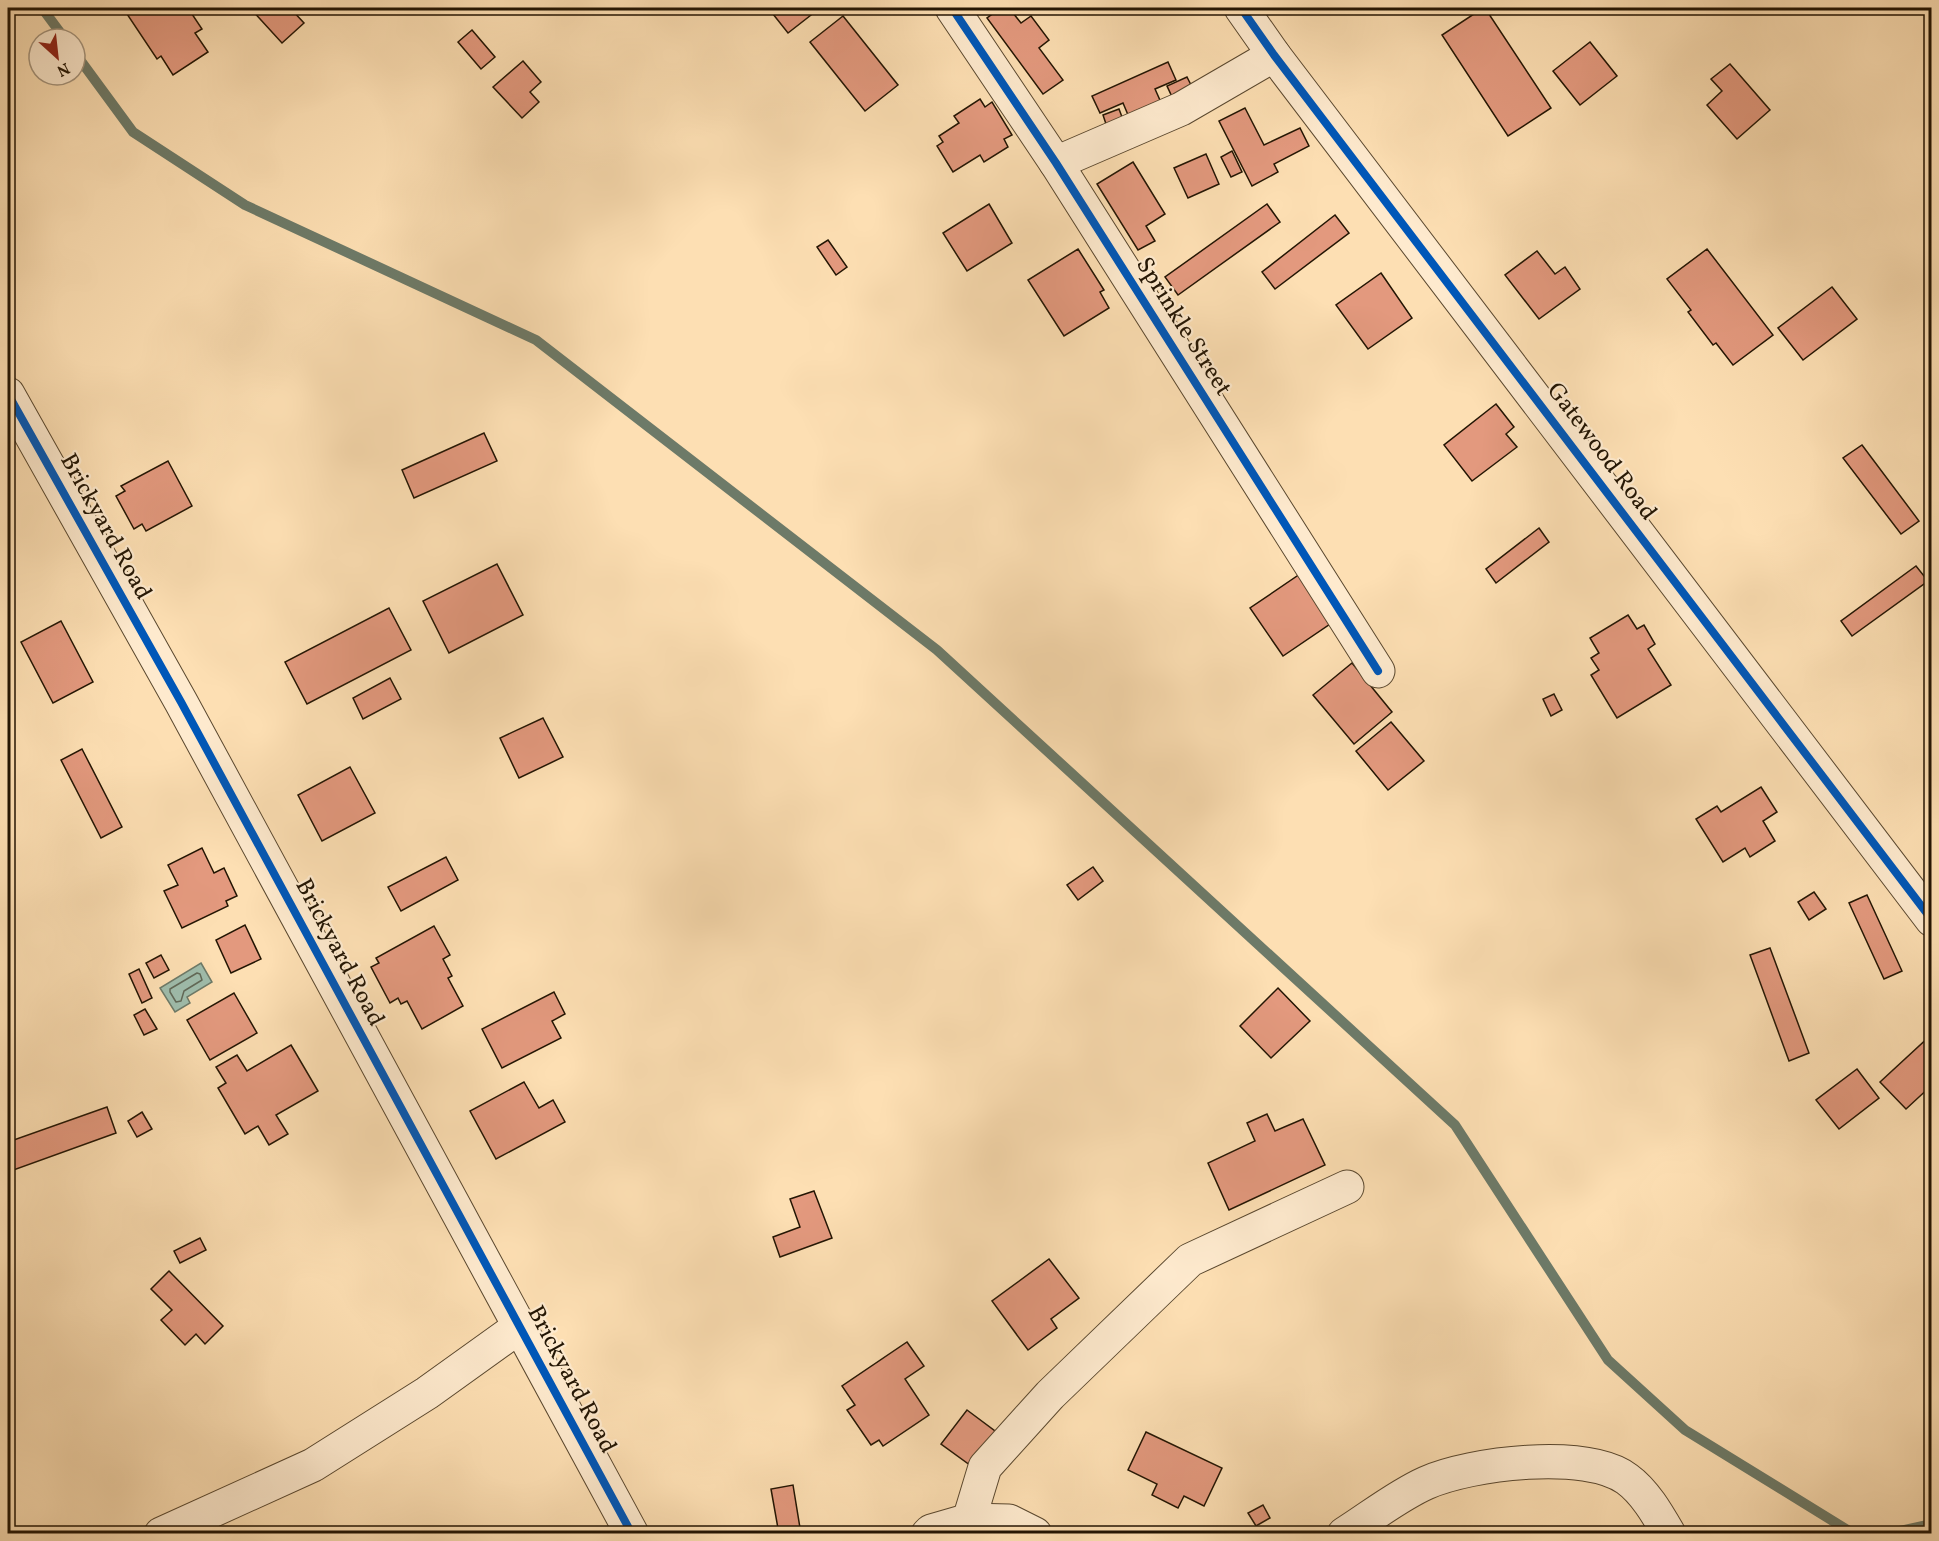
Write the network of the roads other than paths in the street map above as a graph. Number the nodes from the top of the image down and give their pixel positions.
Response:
1 (952, 8) edge
2 (1241, 8) edge
3 (1274, 55) junction
4 (1056, 163) junction
5 (8, 394) edge
6 (1378, 671) dead end
7 (1932, 920) edge
8 (1347, 1187) dead end
9 (519, 1327) junction
10 (969, 1520) junction
11 (161, 1533) edge
12 (632, 1533) edge
13 (928, 1533) edge
14 (1035, 1533) edge
15 (1344, 1533) edge
16 (1670, 1533) edge

1 - 4 street, Sprinkle Street
2 - 3 street, Gatewood Road
3 - 4 street
3 - 7 street, Gatewood Road
4 - 6 street, Sprinkle Street
5 - 9 street, Brickyard Road
8 - 10 street
9 - 11 street
9 - 12 street, Brickyard Road
10 - 13 street
10 - 14 street
15 - 16 street

